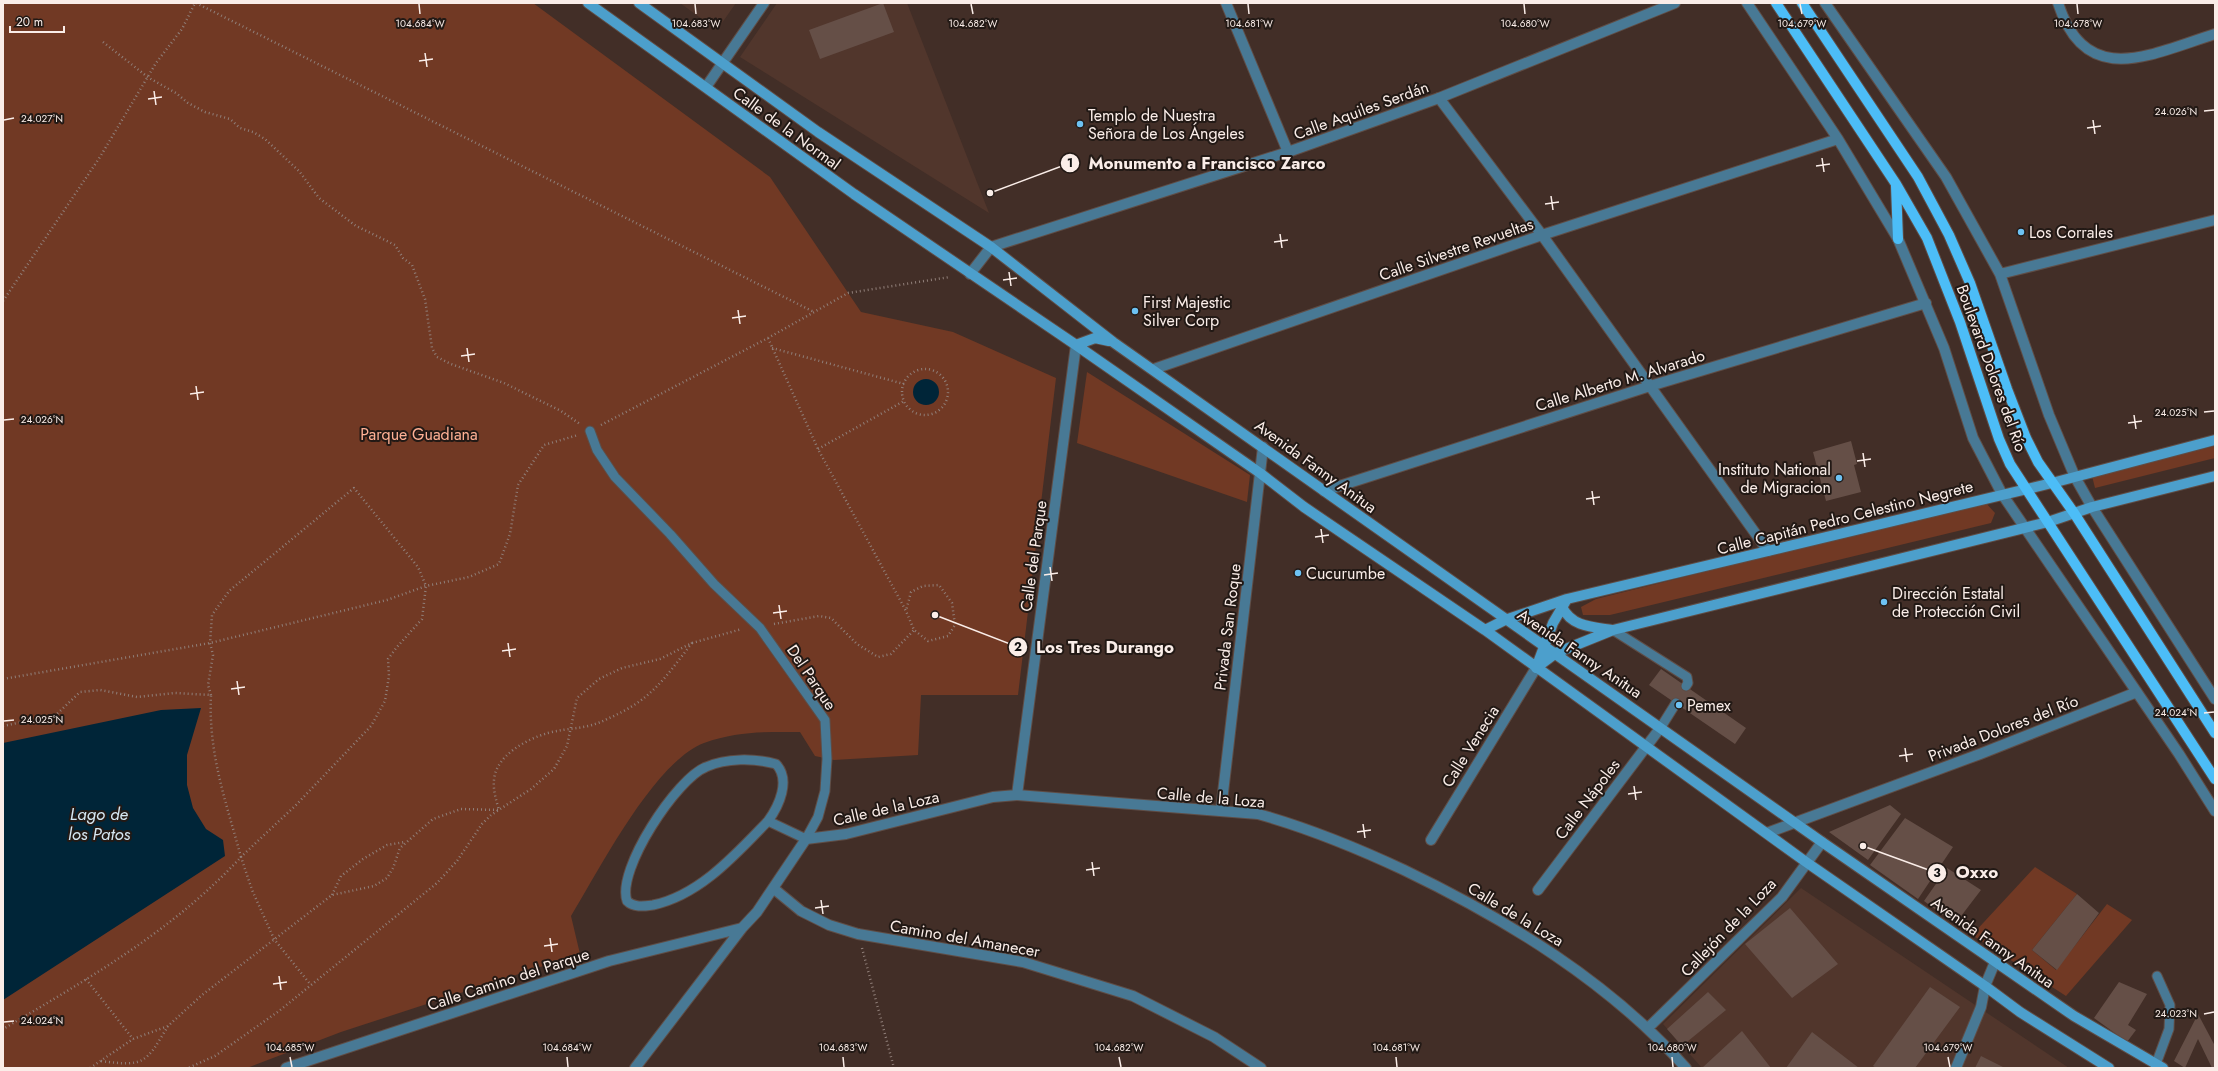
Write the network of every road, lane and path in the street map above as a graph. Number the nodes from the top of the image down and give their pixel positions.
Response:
1 (196, 3) edge
2 (588, 3) edge
3 (639, 3) edge
4 (764, 3) edge
5 (1226, 3) edge
6 (1675, 3) edge
7 (1746, 3) edge
8 (1776, 3) edge
9 (1802, 3) edge
10 (1825, 3) edge
11 (2058, 3) edge
12 (2215, 34) edge
13 (103, 42) dead end
14 (722, 62) junction
15 (149, 78) junction
16 (706, 87) junction
17 (1439, 98) junction
18 (1838, 140) junction
19 (1288, 152) junction
20 (1896, 184) junction
21 (2215, 220) edge
22 (1542, 235) junction
23 (1898, 239) junction
24 (991, 247) junction
25 (970, 274) junction
26 (2000, 274) junction
27 (3, 301) edge
28 (1926, 303) junction
29 (815, 312) junction
30 (768, 338) junction
31 (1113, 342) junction
32 (1076, 345) junction
33 (772, 348) junction
34 (1154, 369) junction
35 (904, 384) junction
36 (1650, 386) junction
37 (904, 401) junction
38 (590, 431) junction
39 (2215, 440) edge
40 (1263, 447) junction
41 (818, 449) junction
42 (1260, 473) junction
43 (2215, 476) edge
44 (2075, 477) junction
45 (2052, 483) junction
46 (2026, 489) junction
47 (1324, 491) junction
48 (2002, 494) junction
49 (2092, 507) junction
50 (2074, 513) junction
51 (2048, 522) junction
52 (2026, 527) junction
53 (1768, 551) junction
54 (426, 586) junction
55 (1565, 603) junction
56 (906, 611) junction
57 (1506, 620) junction
58 (760, 628) junction
59 (914, 630) junction
60 (1485, 630) junction
61 (1613, 630) junction
62 (210, 643) junction
63 (692, 644) junction
64 (1544, 645) junction
65 (1556, 653) junction
66 (1536, 668) junction
67 (3, 679) edge
68 (1686, 686) dead end
69 (2137, 692) junction
70 (211, 695) junction
71 (2215, 699) edge
72 (1676, 703) dead end
73 (3, 726) edge
74 (1661, 727) junction
75 (571, 728) junction
76 (2215, 733) edge
77 (1646, 746) junction
78 (2215, 779) edge
79 (1017, 795) junction
80 (1221, 810) junction
81 (2215, 811) edge
82 (768, 822) junction
83 (1794, 822) junction
84 (1767, 833) junction
85 (806, 839) junction
86 (1431, 840) dead end
87 (405, 842) junction
88 (1822, 842) junction
89 (241, 857) junction
90 (1806, 862) junction
91 (773, 888) junction
92 (1538, 890) dead end
93 (332, 895) junction
94 (742, 928) junction
95 (858, 934) junction
96 (274, 939) junction
97 (1995, 962) junction
98 (2158, 976) dead end
99 (86, 979) junction
100 (310, 984) junction
101 (1985, 986) junction
102 (168, 1026) junction
103 (1649, 1028) junction
104 (3, 1029) edge
105 (133, 1039) junction
106 (100, 1061) junction
107 (2160, 1066) edge
108 (90, 1068) edge
109 (188, 1068) edge
110 (286, 1068) edge
111 (635, 1068) edge
112 (894, 1068) edge
113 (1261, 1068) edge
114 (1686, 1068) edge
115 (1956, 1068) edge
116 (2108, 1068) edge

1 - 15 path
1 - 29 path
2 - 16 main road, Calle de la Normal
3 - 14 main road, Calle de la Normal
4 - 14 street
5 - 19 street
6 - 17 street, Calle Aquiles Serdán
7 - 18 street
8 - 20 main road, Boulevard Dolores del Río
9 - 45 main road, Boulevard Dolores del Río
10 - 26 street
11 - 12 street
13 - 15 path
14 - 16 street
14 - 24 main road, Calle de la Normal
15 - 27 path
15 - 38 path
16 - 25 main road, Calle de la Normal
17 - 19 street, Calle Aquiles Serdán
17 - 22 street
18 - 22 street, Calle Silvestre Revueltas
18 - 23 street
19 - 24 street, Calle Aquiles Serdán
20 - 23 main road
20 - 46 main road, Boulevard Dolores del Río
21 - 26 street
22 - 34 street, Calle Silvestre Revueltas
22 - 36 street
23 - 28 street
24 - 25 street
24 - 31 main road, Avenida Fanny Anitua
25 - 29 path
25 - 32 main road
26 - 44 street
28 - 36 street, Calle Alberto M. Alvarado
28 - 48 street
29 - 30 path
30 - 33 path
30 - 38 path
31 - 32 main road
31 - 34 main road, Avenida Fanny Anitua
32 - 42 main road
32 - 79 street, Calle del Parque
33 - 35 path
33 - 41 path
34 - 40 main road, Avenida Fanny Anitua
35 - 37 path
35 - 37 path
36 - 47 street, Calle Alberto M. Alvarado
36 - 53 street
37 - 41 path
38 - 54 path
38 - 58 lane, Del Parque
39 - 44 main road, Calle Capitán Pedro Celestino Negrete
40 - 42 street, Privada San Roque
40 - 47 main road, Avenida Fanny Anitua
41 - 56 path
42 - 60 main road
42 - 80 street, Privada San Roque
43 - 49 main road
44 - 45 main road, Calle Capitán Pedro Celestino Negrete
44 - 49 street
45 - 46 main road, Calle Capitán Pedro Celestino Negrete
45 - 50 main road, Boulevard Dolores del Río
46 - 48 main road, Calle Capitán Pedro Celestino Negrete
46 - 51 main road, Boulevard Dolores del Río
47 - 57 main road, Avenida Fanny Anitua
48 - 52 street
48 - 53 main road, Calle Capitán Pedro Celestino Negrete
49 - 50 main road
49 - 71 street
50 - 51 main road
50 - 76 main road, Boulevard Dolores del Río
51 - 52 main road
51 - 78 main road, Boulevard Dolores del Río
52 - 61 main road
52 - 69 street
53 - 55 main road, Calle Capitán Pedro Celestino Negrete
54 - 62 path
54 - 62 path
54 - 89 path
55 - 57 main road, Calle Capitán Pedro Celestino Negrete
55 - 61 main road
55 - 64 main road
56 - 59 path
56 - 59 path
57 - 60 main road, Calle Capitán Pedro Celestino Negrete
57 - 64 main road, Avenida Fanny Anitua
58 - 59 path
58 - 63 path
58 - 85 lane, Del Parque
60 - 66 main road
61 - 65 main road
61 - 68 lane
62 - 67 path
62 - 70 path
63 - 75 path
63 - 75 path
64 - 65 main road, Avenida Fanny Anitua
64 - 66 main road
65 - 66 main road
65 - 74 main road, Avenida Fanny Anitua
66 - 77 main road
66 - 86 street, Calle Venecia
69 - 81 street
69 - 83 street, Privada Dolores del Río
70 - 73 path
70 - 89 path
72 - 74 lane
74 - 77 street, Calle Nápoles
74 - 83 main road, Avenida Fanny Anitua
75 - 87 path
75 - 100 path
77 - 84 main road
77 - 92 street, Calle Nápoles
79 - 80 street, Calle de la Loza
79 - 85 street, Calle de la Loza
80 - 103 street, Calle de la Loza
82 - 82 lane
82 - 85 lane
83 - 84 street, Privada Dolores del Río
83 - 88 main road, Avenida Fanny Anitua
84 - 90 main road
85 - 91 street
87 - 93 path
87 - 93 path
88 - 90 street, Callejón de la Loza
88 - 97 main road, Avenida Fanny Anitua
89 - 96 path
89 - 99 path
90 - 101 main road
90 - 103 street, Callejón de la Loza
91 - 94 street
91 - 95 street, Camino del Amanecer
93 - 96 path
94 - 110 street, Calle Camino del Parque
94 - 111 street
95 - 112 path
95 - 113 street, Camino del Amanecer
96 - 100 path
96 - 102 path
97 - 101 street
97 - 107 main road, Avenida Fanny Anitua
98 - 107 lane
99 - 104 path
99 - 105 path
100 - 109 path
101 - 115 street
101 - 116 main road
102 - 105 path
102 - 106 path
103 - 114 street, Calle de la Loza
105 - 106 path
106 - 108 path

